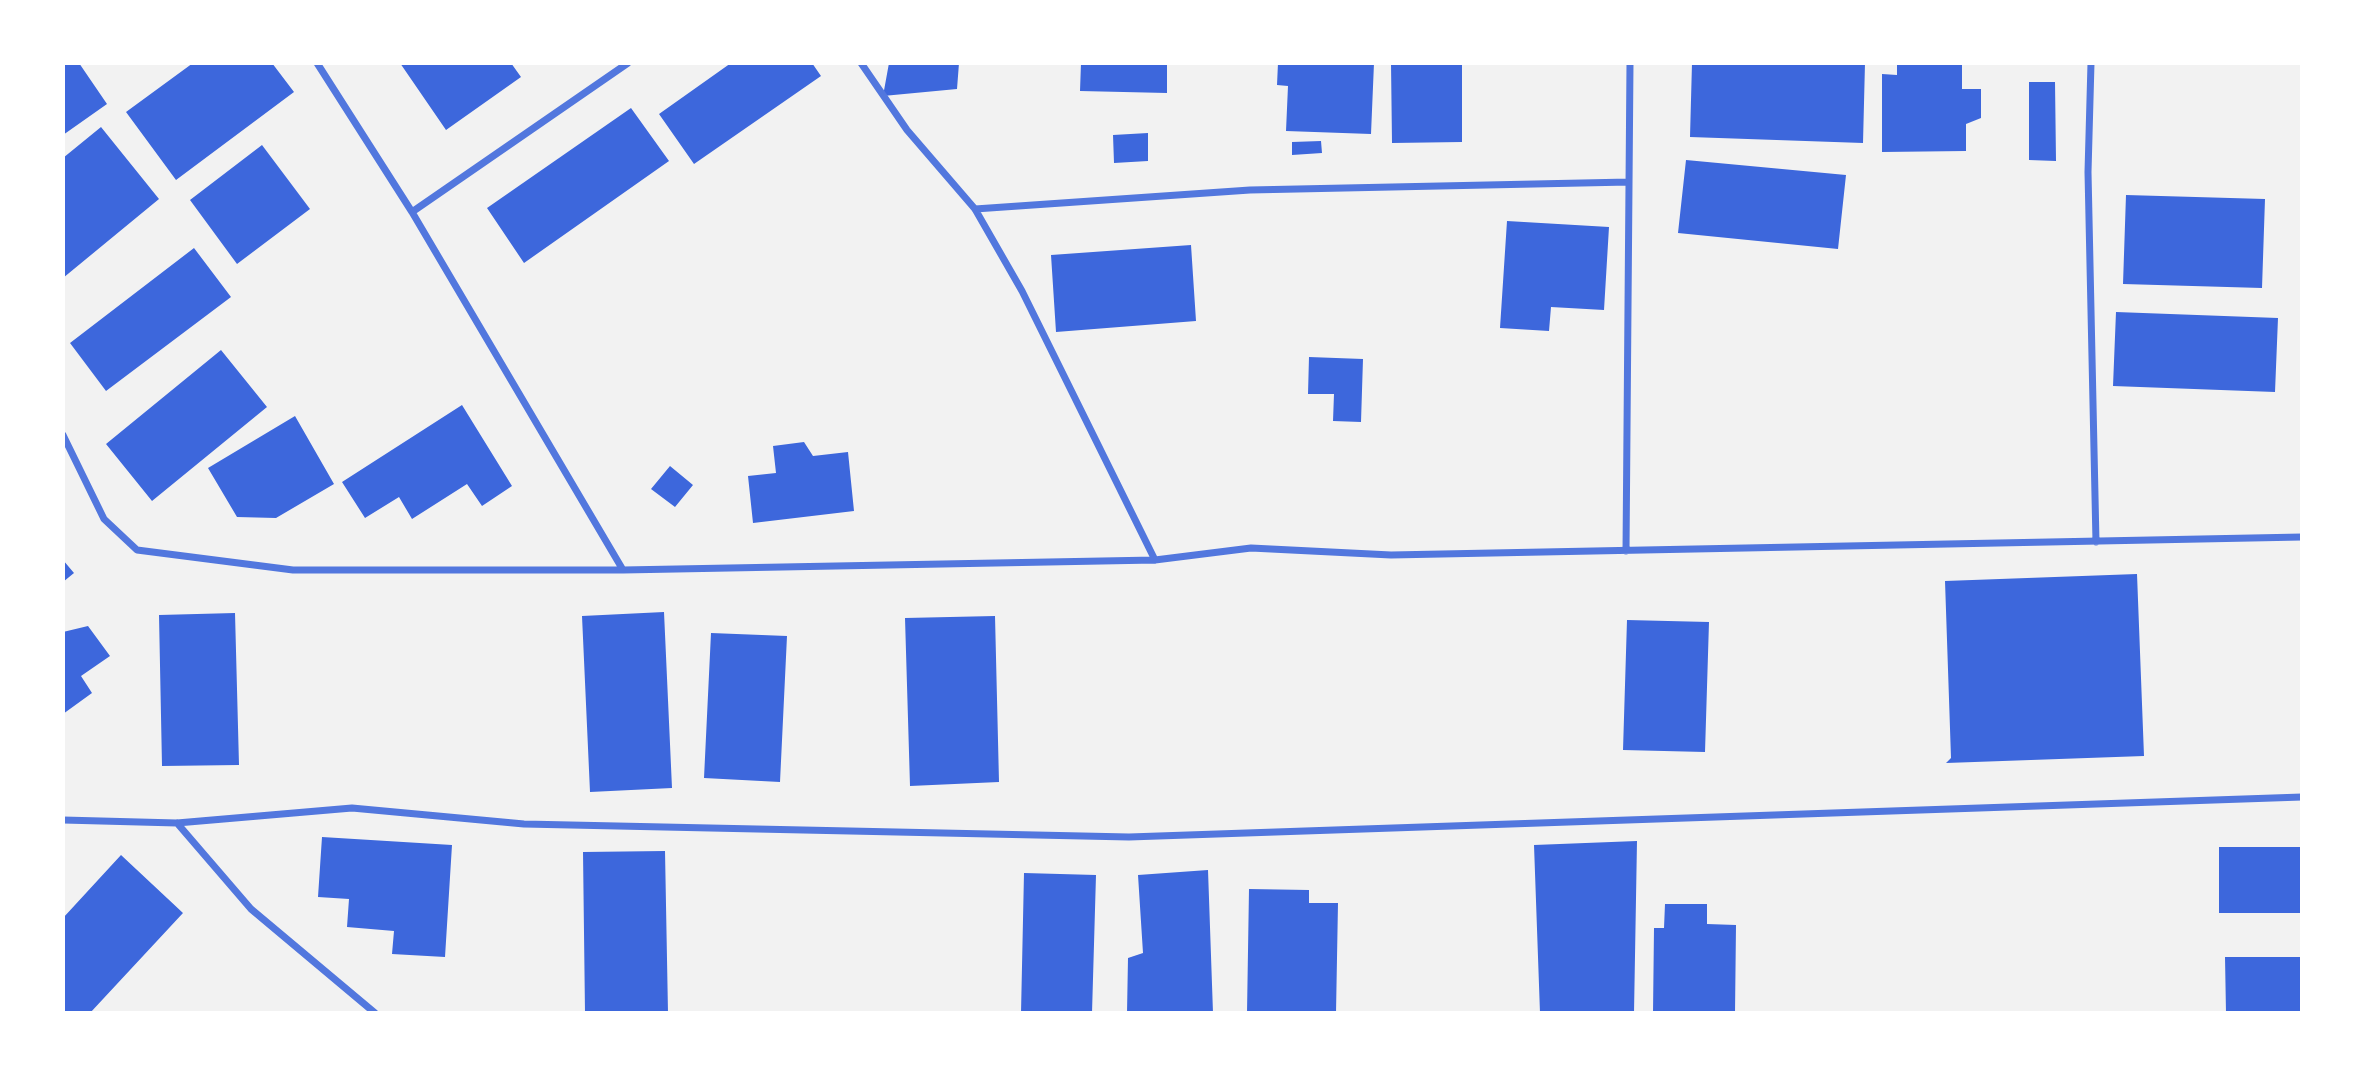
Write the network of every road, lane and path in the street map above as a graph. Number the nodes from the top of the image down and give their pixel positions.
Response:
1 (317, 63) edge
2 (628, 63) edge
3 (861, 63) edge
4 (1630, 63) edge
5 (2091, 63) edge
6 (1629, 182) junction
7 (975, 209) junction
8 (412, 212) junction
9 (63, 435) edge
10 (2302, 537) edge
11 (2096, 542) junction
12 (1626, 551) junction
13 (1155, 560) junction
14 (623, 570) junction
15 (2302, 797) edge
16 (63, 820) edge
17 (177, 823) junction
18 (375, 1013) edge

1 - 8 street
2 - 8 street
3 - 7 street
4 - 6 street
5 - 11 street
6 - 7 street
6 - 12 street
7 - 13 street
8 - 14 street
9 - 14 street
10 - 11 street
11 - 12 street
12 - 13 street
13 - 14 street
15 - 17 street
16 - 17 street
17 - 18 street

